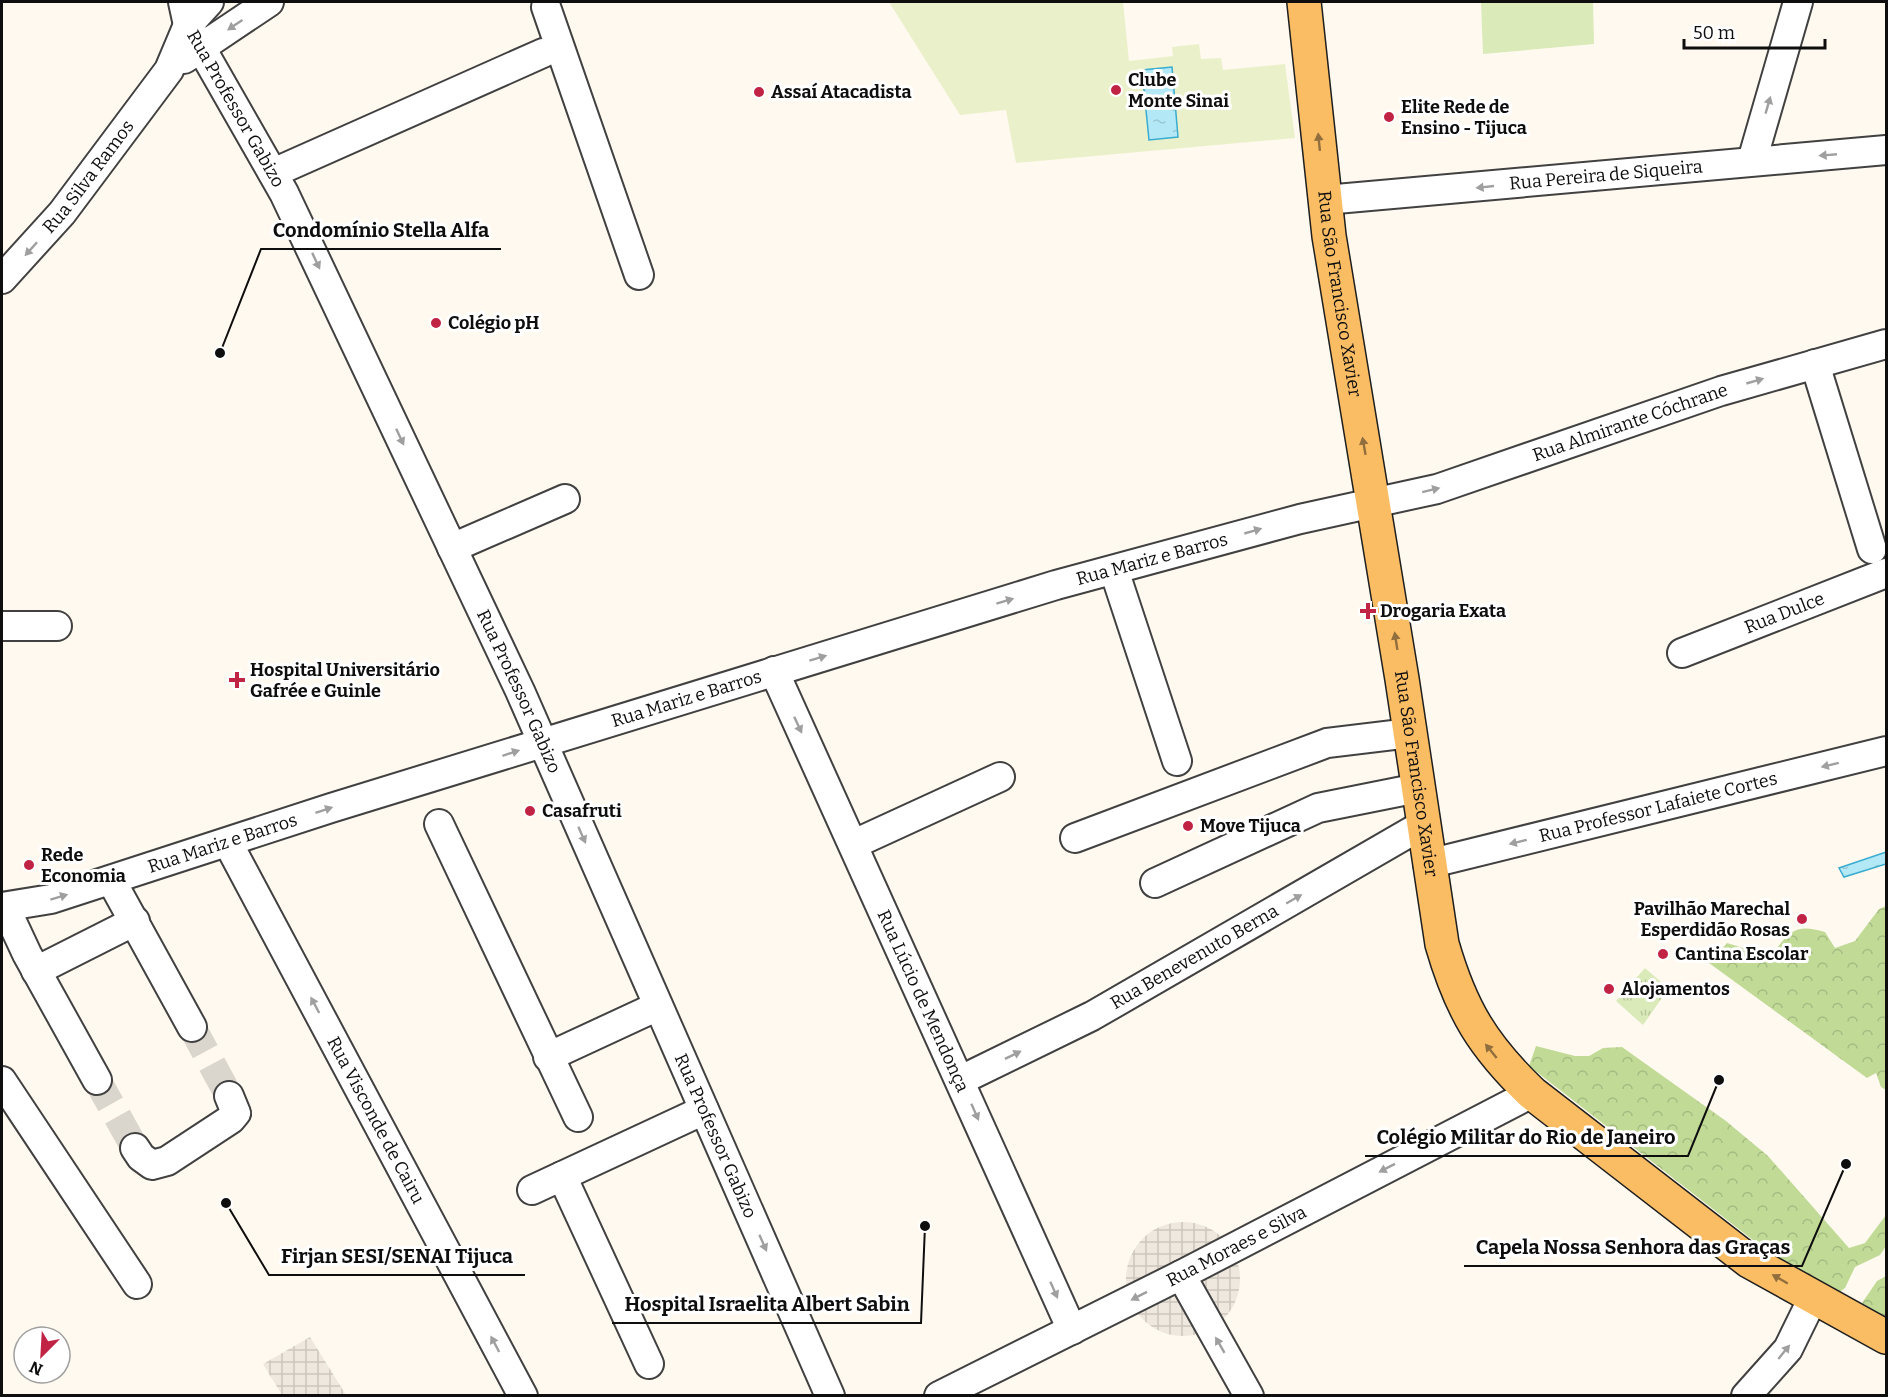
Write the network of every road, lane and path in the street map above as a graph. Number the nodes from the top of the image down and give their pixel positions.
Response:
1 (209, 2) edge
2 (269, 2) edge
3 (1304, 2) edge
4 (1798, 2) edge
5 (546, 8) dead end
6 (190, 24) edge
7 (543, 53) dead end
8 (1887, 150) edge
9 (1752, 161) junction
10 (273, 173) junction
11 (1325, 200) junction
12 (639, 275) dead end
13 (2, 279) edge
14 (1887, 344) edge
15 (1815, 364) junction
16 (565, 499) dead end
17 (1374, 504) junction
18 (452, 548) junction
19 (1872, 549) dead end
20 (1114, 570) junction
21 (1887, 573) edge
22 (2, 626) edge
23 (57, 626) dead end
24 (1682, 653) dead end
25 (774, 671) junction
26 (1410, 733) junction
27 (542, 743) junction
28 (1887, 751) edge
29 (1177, 761) dead end
30 (1000, 777) dead end
31 (1418, 788) junction
32 (439, 824) dead end
33 (1424, 824) junction
34 (1075, 838) dead end
35 (228, 843) junction
36 (854, 844) junction
37 (1428, 864) junction
38 (111, 880) junction
39 (1155, 883) dead end
40 (3, 907) edge
41 (135, 921) junction
42 (36, 971) junction
43 (658, 1006) junction
44 (192, 1027) tunnel mouth
45 (548, 1057) junction
46 (97, 1080) tunnel mouth
47 (961, 1080) junction
48 (2, 1081) edge
49 (1532, 1093) junction
50 (229, 1096) tunnel mouth
51 (704, 1110) junction
52 (578, 1117) dead end
53 (135, 1148) tunnel mouth
54 (562, 1176) junction
55 (532, 1190) dead end
56 (1181, 1275) junction
57 (137, 1284) dead end
58 (1813, 1298) junction
59 (1072, 1330) junction
60 (1887, 1336) edge
61 (649, 1364) dead end
62 (523, 1395) edge
63 (830, 1395) edge
64 (939, 1395) edge
65 (1249, 1395) edge
66 (1746, 1395) edge

1 - 6 street, Rua Silva Ramos
2 -> 6 street
11 -> 3 main road, Rua São Francisco Xavier
9 -> 4 street
5 - 12 street
6 - 10 street, Rua Professor Gabizo
6 -> 13 street, Rua Silva Ramos
7 - 10 street
8 -> 9 street, Rua Pereira de Siqueira
9 -> 11 street, Rua Pereira de Siqueira
10 -> 18 street, Rua Professor Gabizo
17 -> 11 main road, Rua São Francisco Xavier
14 - 15 street, Rua Almirante Cóchrane
17 -> 15 street, Rua Almirante Cóchrane
15 - 19 street
16 - 18 street
20 -> 17 street, Rua Mariz e Barros
26 -> 17 main road, Rua São Francisco Xavier
18 - 27 street, Rua Professor Gabizo
25 -> 20 street, Rua Mariz e Barros
20 - 29 street
21 - 24 street, Rua Dulce
22 - 23 street
25 - 27 street, Rua Mariz e Barros
25 -> 36 street, Rua Lúcio de Mendonça
26 - 31 main road, Rua São Francisco Xavier
26 - 34 street
35 -> 27 street, Rua Mariz e Barros
27 -> 43 street, Rua Professor Gabizo
28 -> 37 street, Rua Professor Lafaiete Cortes
30 - 36 street
31 - 33 main road, Rua São Francisco Xavier
31 - 39 street
32 - 45 street
33 - 37 main road, Rua São Francisco Xavier
47 -> 33 street, Rua Benevenuto Berna
35 - 38 street, Rua Mariz e Barros
62 -> 35 street, Rua Visconde de Cairu
36 - 47 street, Rua Lúcio de Mendonça
49 -> 37 main road, Rua São Francisco Xavier
40 -> 38 street, Rua Mariz e Barros
38 - 41 street
40 - 42 street
41 - 42 street
41 - 44 street
42 - 46 street
43 - 45 street
43 - 51 street, Rua Professor Gabizo
45 - 52 street
47 -> 59 street, Rua Lúcio de Mendonça
48 - 57 street
49 -> 56 street, Rua Moraes e Silva
58 -> 49 main road, Rua São Francisco Xavier
50 - 53 street
51 - 54 street
51 -> 63 street, Rua Professor Gabizo
54 - 55 street
54 - 61 street
56 -> 59 street, Rua Moraes e Silva
65 -> 56 street
58 - 60 main road, Rua São Francisco Xavier
66 -> 58 street
59 - 64 street, Rua Moraes e Silva

